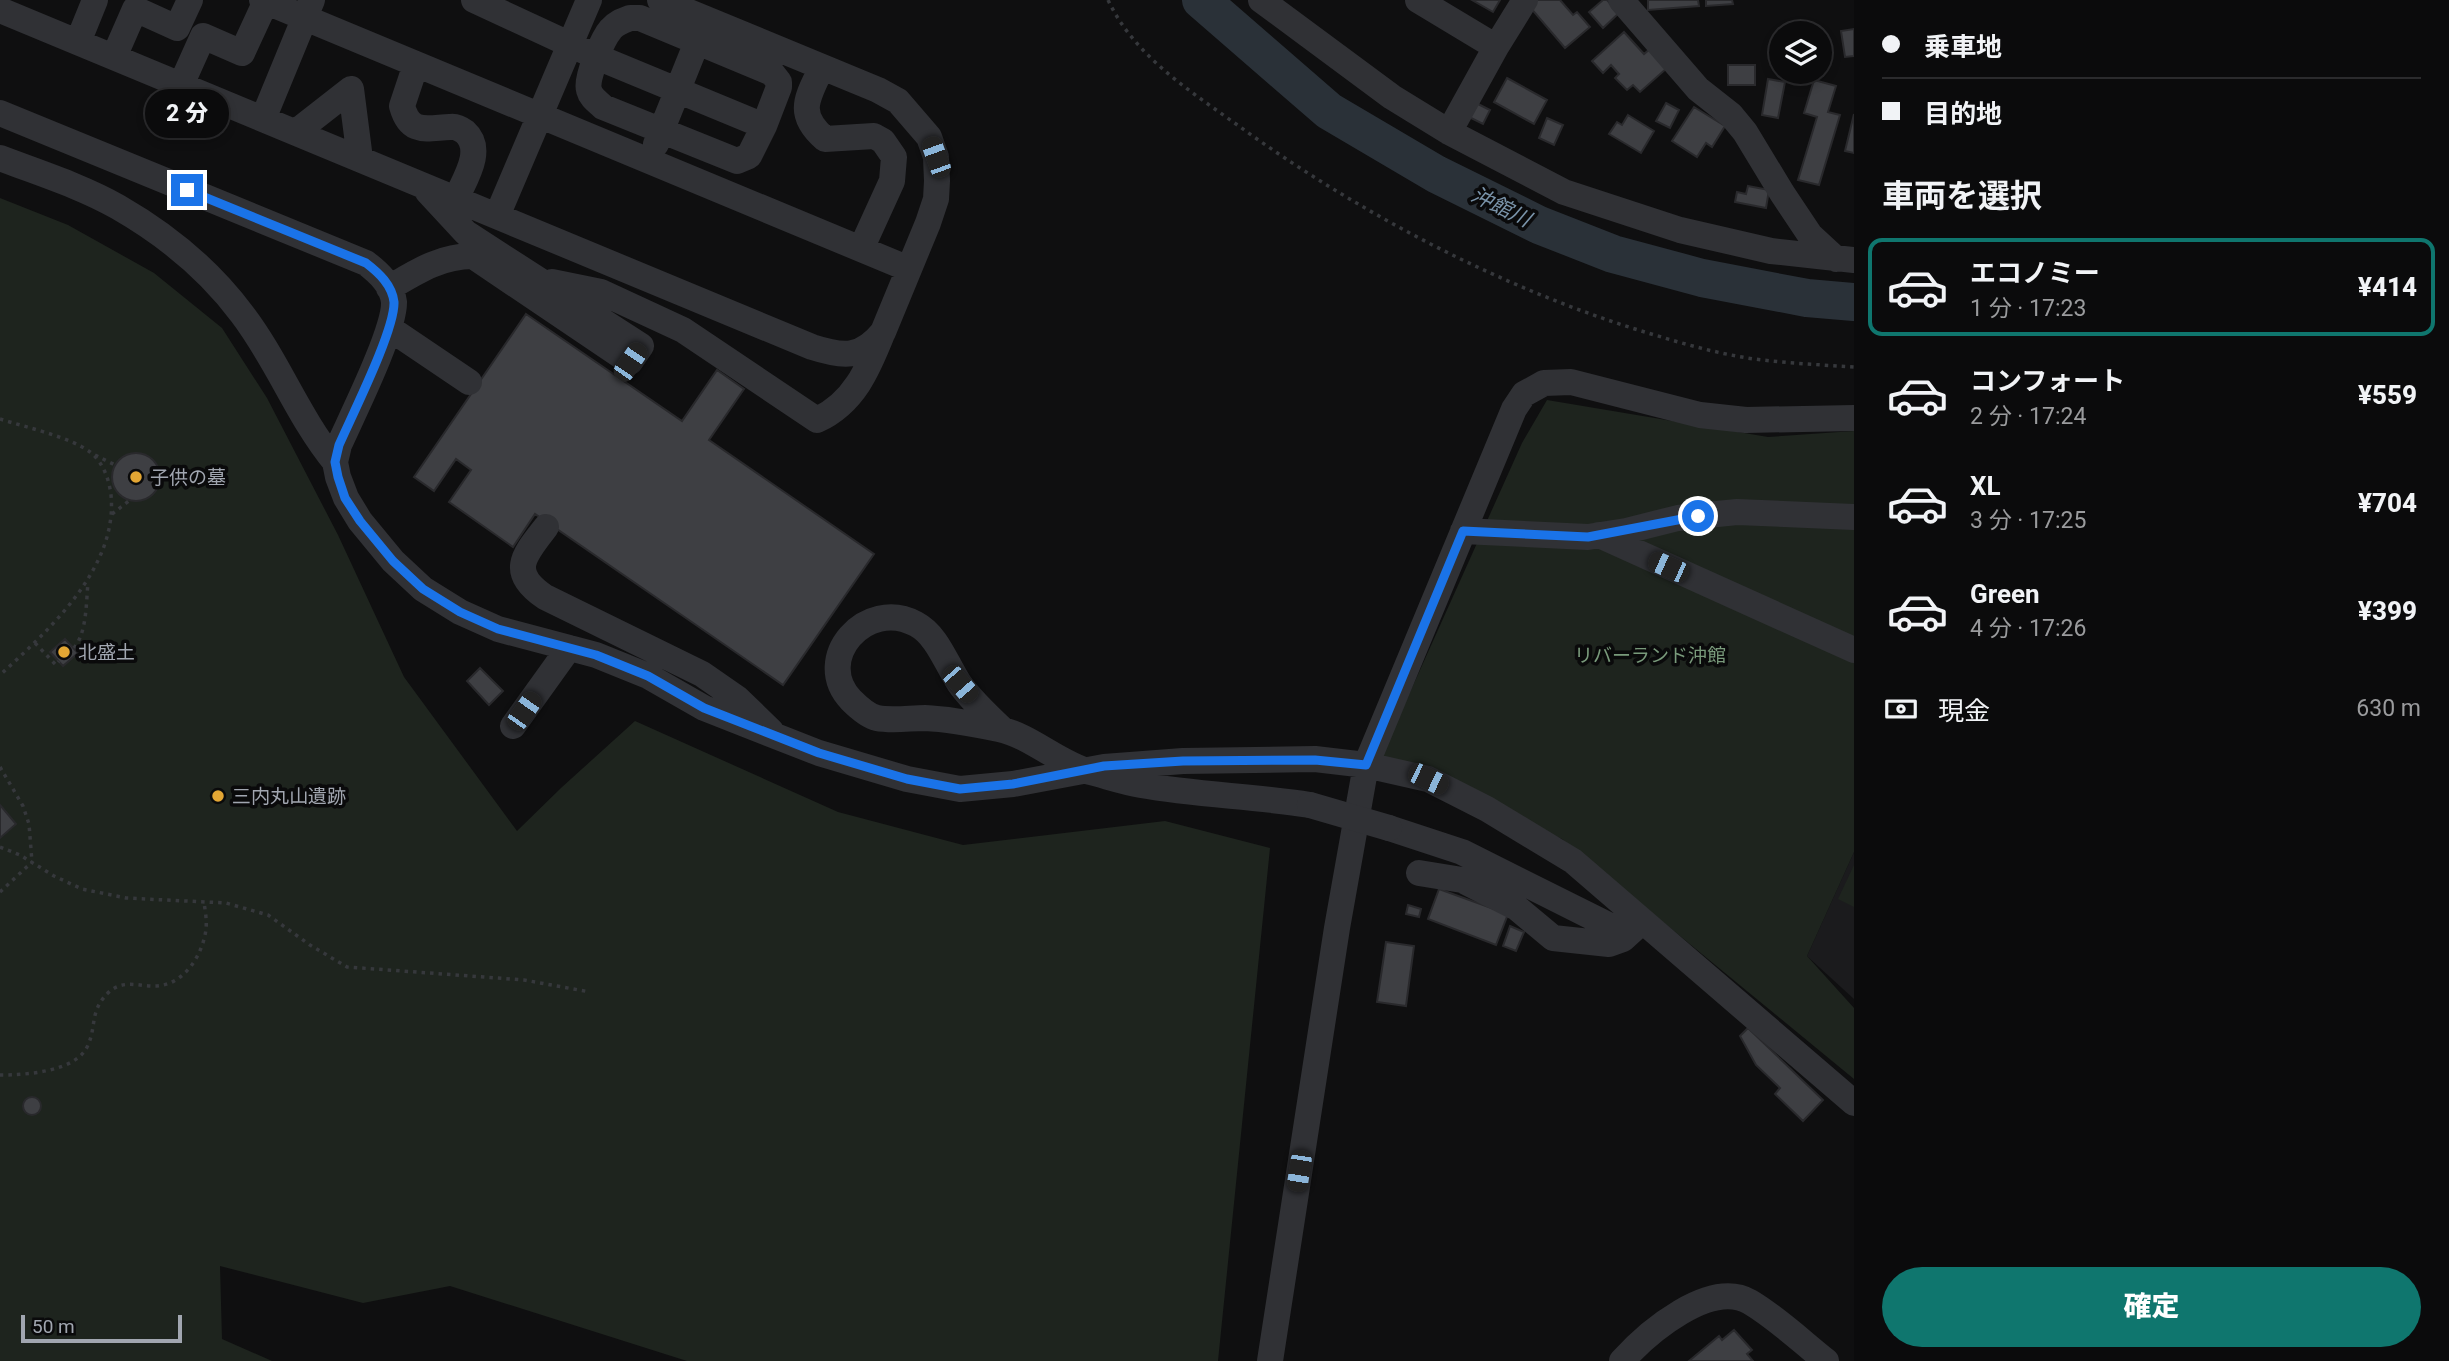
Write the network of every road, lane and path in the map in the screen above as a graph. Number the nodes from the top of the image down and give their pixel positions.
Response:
1 (95, 0) edge
2 (190, 0) edge
3 (474, 0) edge
4 (589, 0) edge
5 (660, 0) edge
6 (1108, 0) edge
7 (1261, 0) edge
8 (1418, 0) edge
9 (1525, 0) edge
10 (1621, 0) edge
11 (264, 1) edge
12 (309, 9) edge
13 (17, 10) edge
14 (702, 31) junction
15 (78, 42) junction
16 (570, 44) junction
17 (1496, 47) junction
18 (114, 57) junction
19 (597, 57) junction
20 (416, 64) junction
21 (822, 67) junction
22 (181, 85) junction
23 (678, 90) junction
24 (0, 113) edge
25 (540, 115) junction
26 (263, 119) junction
27 (764, 126) junction
28 (661, 130) junction
29 (296, 132) junction
30 (1449, 132) junction
31 (0, 158) edge
32 (360, 159) junction
33 (649, 161) junction
34 (421, 184) junction
35 (456, 199) junction
36 (497, 216) junction
37 (861, 249) junction
38 (1845, 259) edge
39 (909, 269) junction
40 (537, 279) junction
41 (389, 288) junction
42 (389, 328) junction
43 (883, 332) junction
44 (1854, 367) edge
45 (469, 382) dead end
46 (1854, 418) edge
47 (0, 419) edge
48 (92, 453) junction
49 (335, 462) junction
50 (115, 465) dead end
51 (130, 500) dead end
52 (112, 514) junction
53 (1854, 517) edge
54 (546, 527) dead end
55 (1463, 531) junction
56 (1599, 535) junction
57 (88, 581) junction
58 (35, 643) junction
59 (74, 648) dead end
60 (569, 648) junction
61 (1854, 650) edge
62 (59, 662) dead end
63 (0, 676) edge
64 (513, 726) dead end
65 (1002, 729) junction
66 (776, 737) junction
67 (1366, 765) junction
68 (0, 768) edge
69 (1085, 770) junction
70 (0, 847) edge
71 (32, 862) junction
72 (1419, 873) dead end
73 (0, 892) edge
74 (204, 902) junction
75 (1637, 918) junction
76 (590, 992) dead end
77 (0, 1075) edge
78 (1854, 1103) edge
79 (1270, 1361) edge
80 (1622, 1361) edge
81 (1826, 1361) edge

1 - 15 street
2 - 18 street
3 - 16 street
4 - 16 street
5 - 14 street
6 - 44 path
7 - 30 street
8 - 17 street
9 - 17 street
10 - 38 street
11 - 12 street
11 - 22 street
12 - 20 street
12 - 26 street
13 - 15 street
14 - 19 street
14 - 21 street
14 - 23 street
14 - 27 street
15 - 18 street
16 - 19 street
16 - 25 street
17 - 30 street
18 - 22 street
19 - 23 street
19 - 28 street
20 - 25 street
20 - 35 street
21 - 37 street
21 - 39 street
22 - 26 street
23 - 27 street
23 - 28 street
24 - 41 street
25 - 33 street
25 - 36 street
26 - 29 street
27 - 28 street
28 - 33 street
29 - 32 street
29 - 32 street
30 - 38 street
31 - 49 street
32 - 34 street
33 - 37 street
34 - 35 street
34 - 40 street
35 - 36 street
36 - 43 street
37 - 39 street
39 - 43 street
40 - 41 street
40 - 43 street
41 - 42 street
42 - 45 street
42 - 49 street
46 - 55 street
47 - 48 path
48 - 50 path
48 - 52 path
49 - 60 street
51 - 52 path
52 - 57 path
53 - 56 street
54 - 66 street
55 - 56 street
55 - 67 street
56 - 61 street
57 - 58 path
57 - 59 path
58 - 62 path
58 - 63 path
60 - 64 street
60 - 66 street
65 - 65 street
65 - 69 street
66 - 69 street
67 - 69 street
67 - 75 street
67 - 79 street
68 - 71 path
69 - 75 street, bridge
70 - 71 path
71 - 73 path
71 - 74 path
72 - 75 street
74 - 76 path
74 - 77 path
75 - 78 street
80 - 81 street

